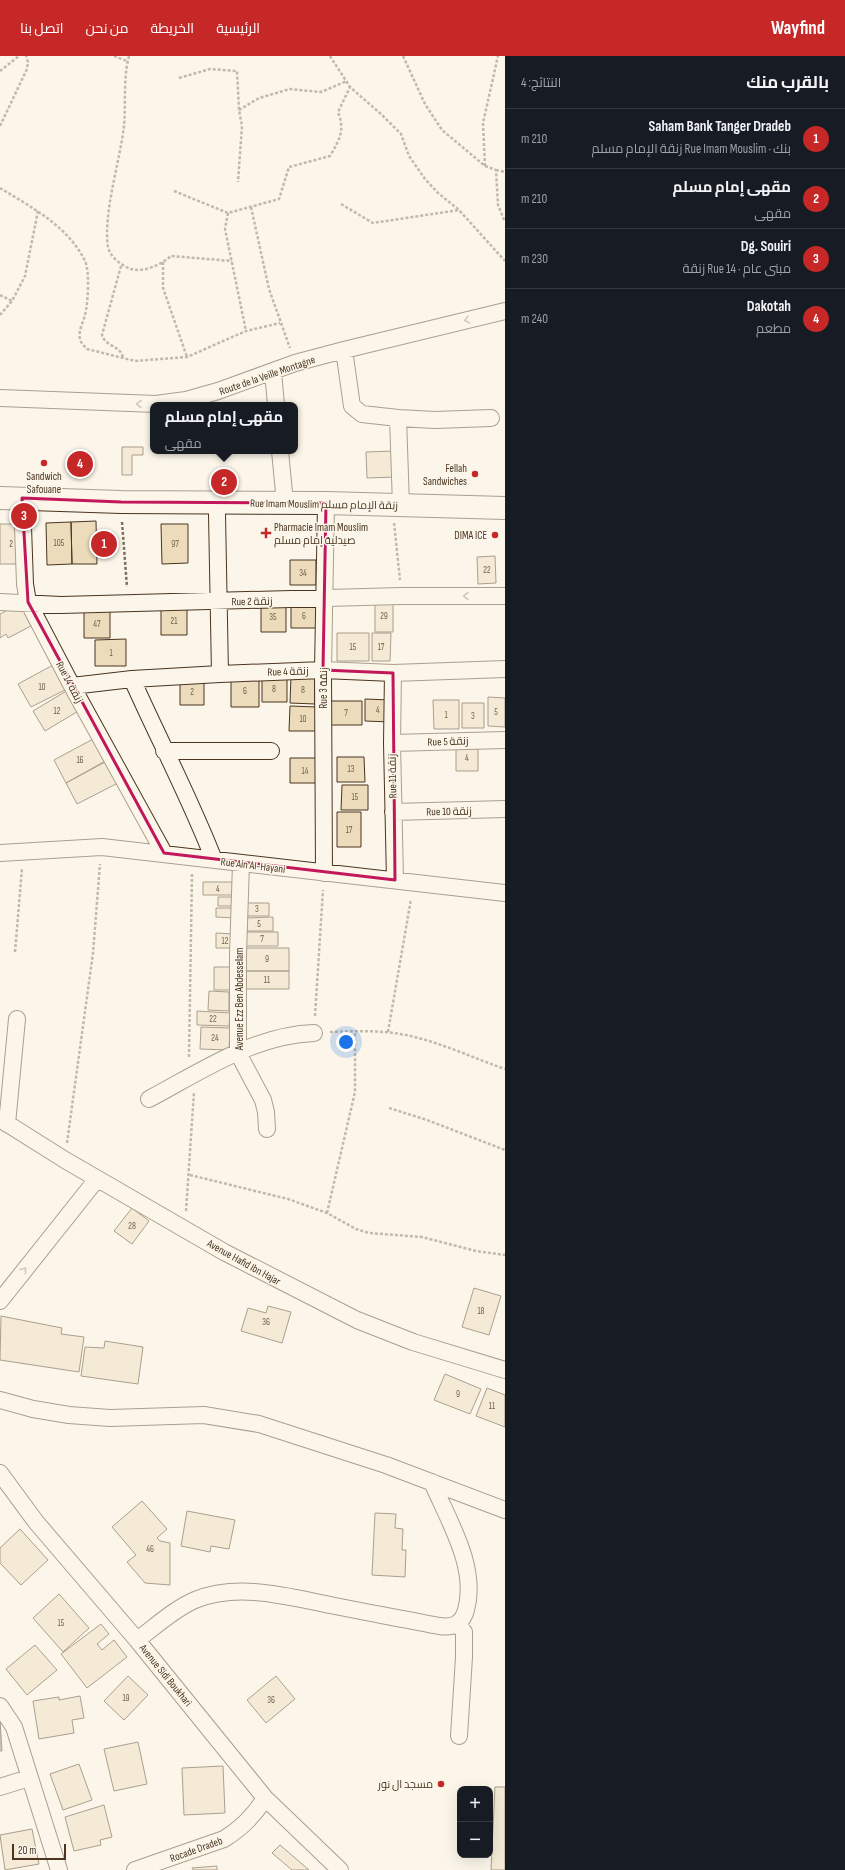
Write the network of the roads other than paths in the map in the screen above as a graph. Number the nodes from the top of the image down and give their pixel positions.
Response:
1 (505, 311) edge
2 (344, 350) junction
3 (273, 372) junction
4 (0, 398) edge
5 (171, 402) edge
6 (276, 402) edge
7 (150, 404) edge
8 (398, 418) junction
9 (491, 418) dead end
10 (280, 454) edge
11 (0, 498) edge
12 (22, 498) junction
13 (285, 503) junction
14 (326, 503) junction
15 (505, 508) edge
16 (397, 512) junction
17 (217, 514) dead end
18 (505, 596) edge
19 (324, 600) junction
20 (0, 602) edge
21 (28, 602) junction
22 (220, 602) junction
23 (505, 669) edge
24 (323, 670) junction
25 (393, 673) junction
26 (220, 674) junction
27 (132, 679) junction
28 (72, 686) junction
29 (505, 740) edge
30 (392, 743) junction
31 (271, 750) dead end
32 (164, 751) junction
33 (505, 809) edge
34 (393, 812) junction
35 (0, 853) edge
36 (164, 853) junction
37 (214, 860) junction
38 (241, 863) junction
39 (324, 873) junction
40 (395, 880) junction
41 (505, 893) edge
42 (17, 1020) dead end
43 (314, 1033) road end
44 (238, 1053) junction
45 (149, 1099) dead end
46 (3, 1122) edge
47 (267, 1129) dead end
48 (97, 1179) junction
49 (0, 1301) edge
50 (505, 1370) edge
51 (0, 1400) edge
52 (0, 1473) edge
53 (432, 1482) junction
54 (505, 1510) edge
55 (458, 1624) junction
56 (137, 1640) junction
57 (0, 1706) edge
58 (459, 1736) dead end
59 (29, 1778) junction
60 (0, 1787) edge
61 (265, 1798) junction
62 (59, 1870) edge
63 (135, 1870) edge
64 (340, 1870) edge

1 -> 2 street, Route de la Veille Montagne
2 - 3 street, Route de la Veille Montagne
2 - 8 street
3 -> 5 street, Route de la Veille Montagne
3 - 6 street
7 -> 4 street, Route de la Veille Montagne
8 - 9 street
8 - 16 street
10 - 13 street
11 - 12 main road, Rue Imam Mouslim زنقة الإمام مسلم
12 - 13 main road, Rue Imam Mouslim زنقة الإمام مسلم
12 - 21 street, Rue 14 زنقة
13 - 14 main road, Rue Imam Mouslim زنقة الإمام مسلم
14 - 16 main road, Rue Imam Mouslim زنقة الإمام مسلم
14 - 19 street, Rue 3 زنقة
15 - 16 main road, Rue Imam Mouslim زنقة الإمام مسلم
17 - 22 street
18 -> 19 street, Rue 2 زنقة
19 - 22 street, Rue 2 زنقة
19 - 24 street, Rue 3 زنقة
20 - 21 street, Rue 2 زنقة
21 - 22 street, Rue 2 زنقة
21 - 28 street, Rue 14 زنقة
22 - 26 street
23 - 25 street, Rue 4 زنقة
24 - 25 street, Rue 4 زنقة
24 - 26 street, Rue 4 زنقة
24 - 39 street, Rue 3 زنقة
25 - 30 street, Rue 11 زنقة
26 - 27 street, Rue 4 زنقة
27 - 28 street, Rue 4 زنقة
27 - 32 street
28 - 36 street, Rue 14 زنقة
29 - 30 street, Rue 5 زنقة
30 - 34 street, Rue 11 زنقة
31 - 32 street
32 - 37 street
33 - 34 street, Rue 10 زنقة
34 - 40 street, Rue 11 زنقة
35 - 36 street, Rue Ain Al-Hayani
36 - 37 street, Rue Ain Al-Hayani
37 - 38 street, Rue Ain Al-Hayani
38 - 39 street, Rue Ain Al-Hayani
38 - 44 street, Avenue Ezz Ben Abdesselam
39 - 40 street, Rue Ain Al-Hayani
40 - 41 street, Rue Ain Al-Hayani
42 - 46 street
43 - 44 street
44 - 45 street
44 - 47 street, Avenue Ezz Ben Abdesselam
46 - 48 street, Avenue Hafid Ibn Hajar
49 -> 48 street
48 - 50 street, Avenue Hafid Ibn Hajar
51 - 53 street
52 - 56 street, Avenue Sidi Boukhari
53 - 54 street
53 - 55 street
55 - 56 street
55 - 58 street
56 - 61 street, Avenue Sidi Boukhari
57 - 59 street
59 - 60 street
59 - 62 street
61 - 63 street, Rocade Dradeb
61 - 64 street, Avenue Sidi Boukhari

